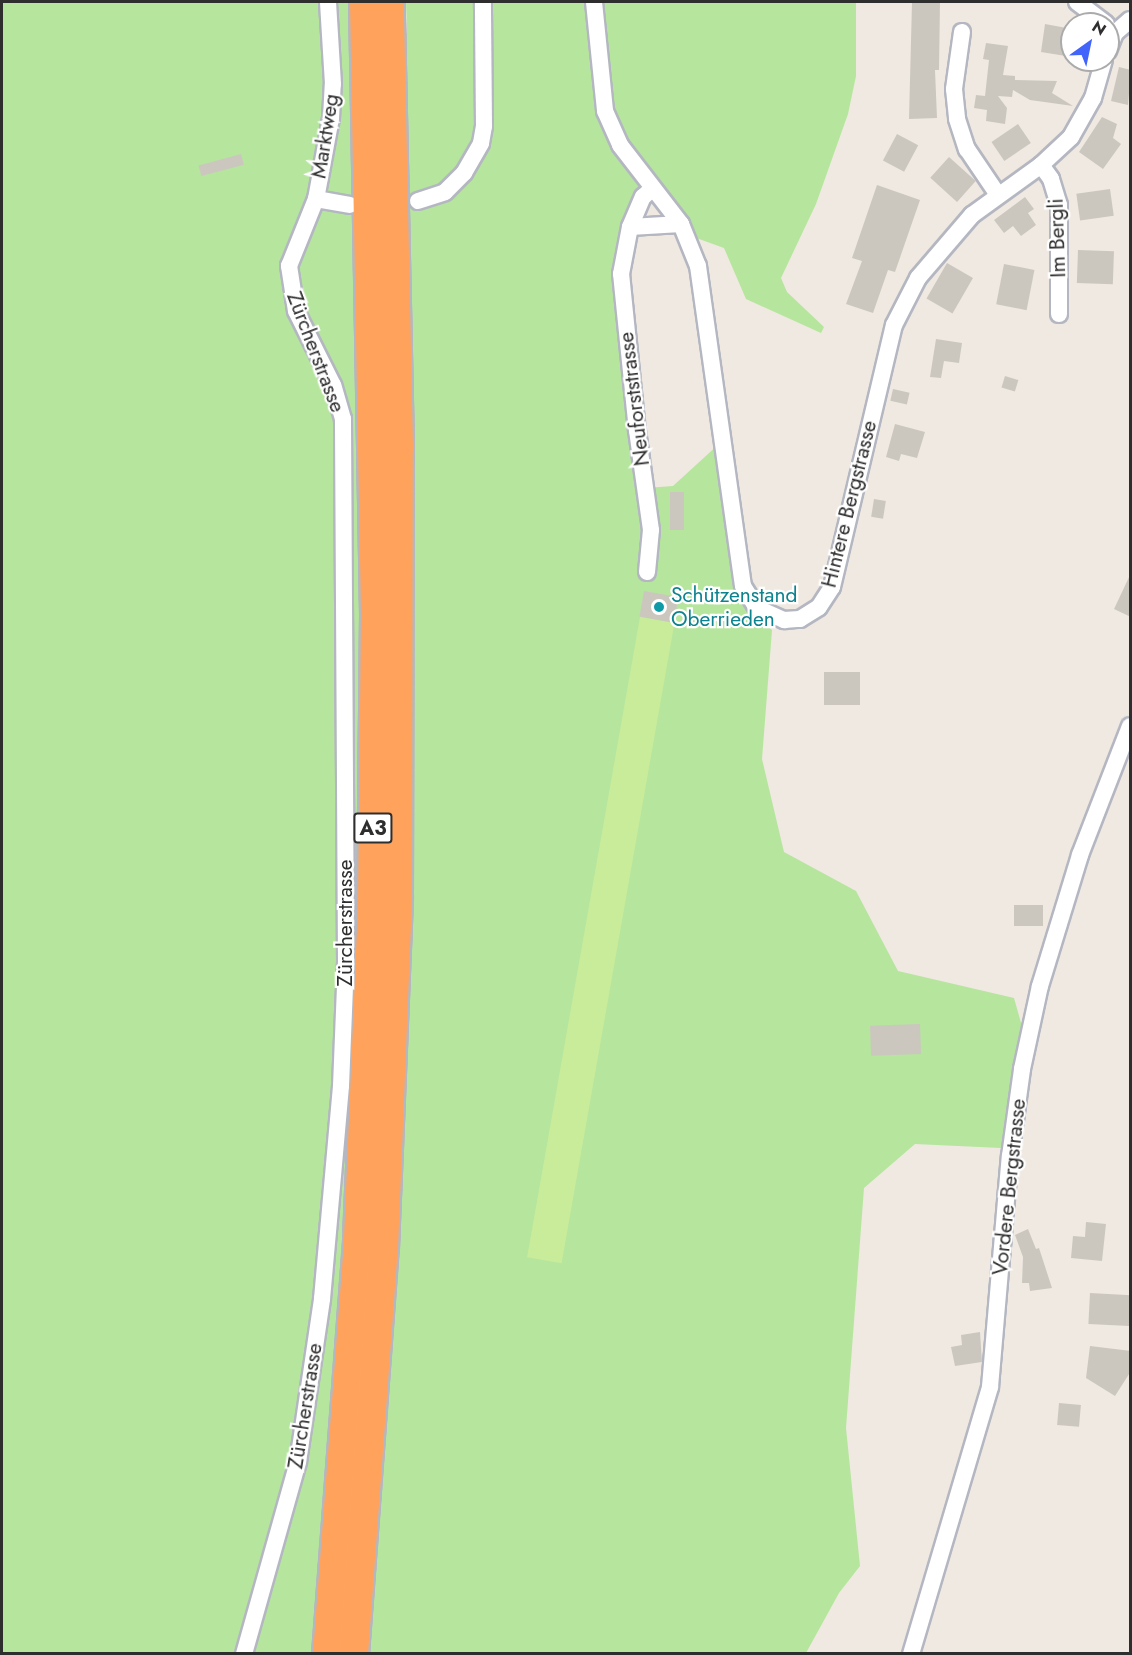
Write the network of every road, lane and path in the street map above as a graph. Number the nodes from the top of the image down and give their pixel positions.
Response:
1 (328, 2) edge
2 (364, 2) edge
3 (390, 2) edge
4 (483, 2) edge
5 (594, 2) edge
6 (1077, 2) edge
7 (1090, 12) edge
8 (962, 32) dead end
9 (1100, 72) edge
10 (1041, 165) junction
11 (653, 188) junction
12 (998, 195) junction
13 (316, 199) junction
14 (418, 201) dead end
15 (349, 205) dead end
16 (681, 224) junction
17 (630, 226) junction
18 (1059, 314) dead end
19 (647, 572) dead end
20 (1131, 726) edge
21 (244, 1653) edge
22 (327, 1653) edge
23 (354, 1653) edge
24 (910, 1653) edge

1 - 13 street, Marktweg
2 - 22 highway, A3
3 - 23 highway, A3
4 - 14 street
5 - 11 street, Hintere Bergstrasse
6 - 7 street
8 - 12 street
9 - 10 street, Hintere Bergstrasse
10 - 12 street, Hintere Bergstrasse
10 - 18 street, Im Bergli
11 - 16 street, Hintere Bergstrasse
11 - 17 street, Neuforststrasse
12 - 16 street, Hintere Bergstrasse
13 - 15 street
13 - 21 street, Zürcherstrasse
16 - 17 street
17 - 19 street, Neuforststrasse
20 - 24 street, Vordere Bergstrasse

